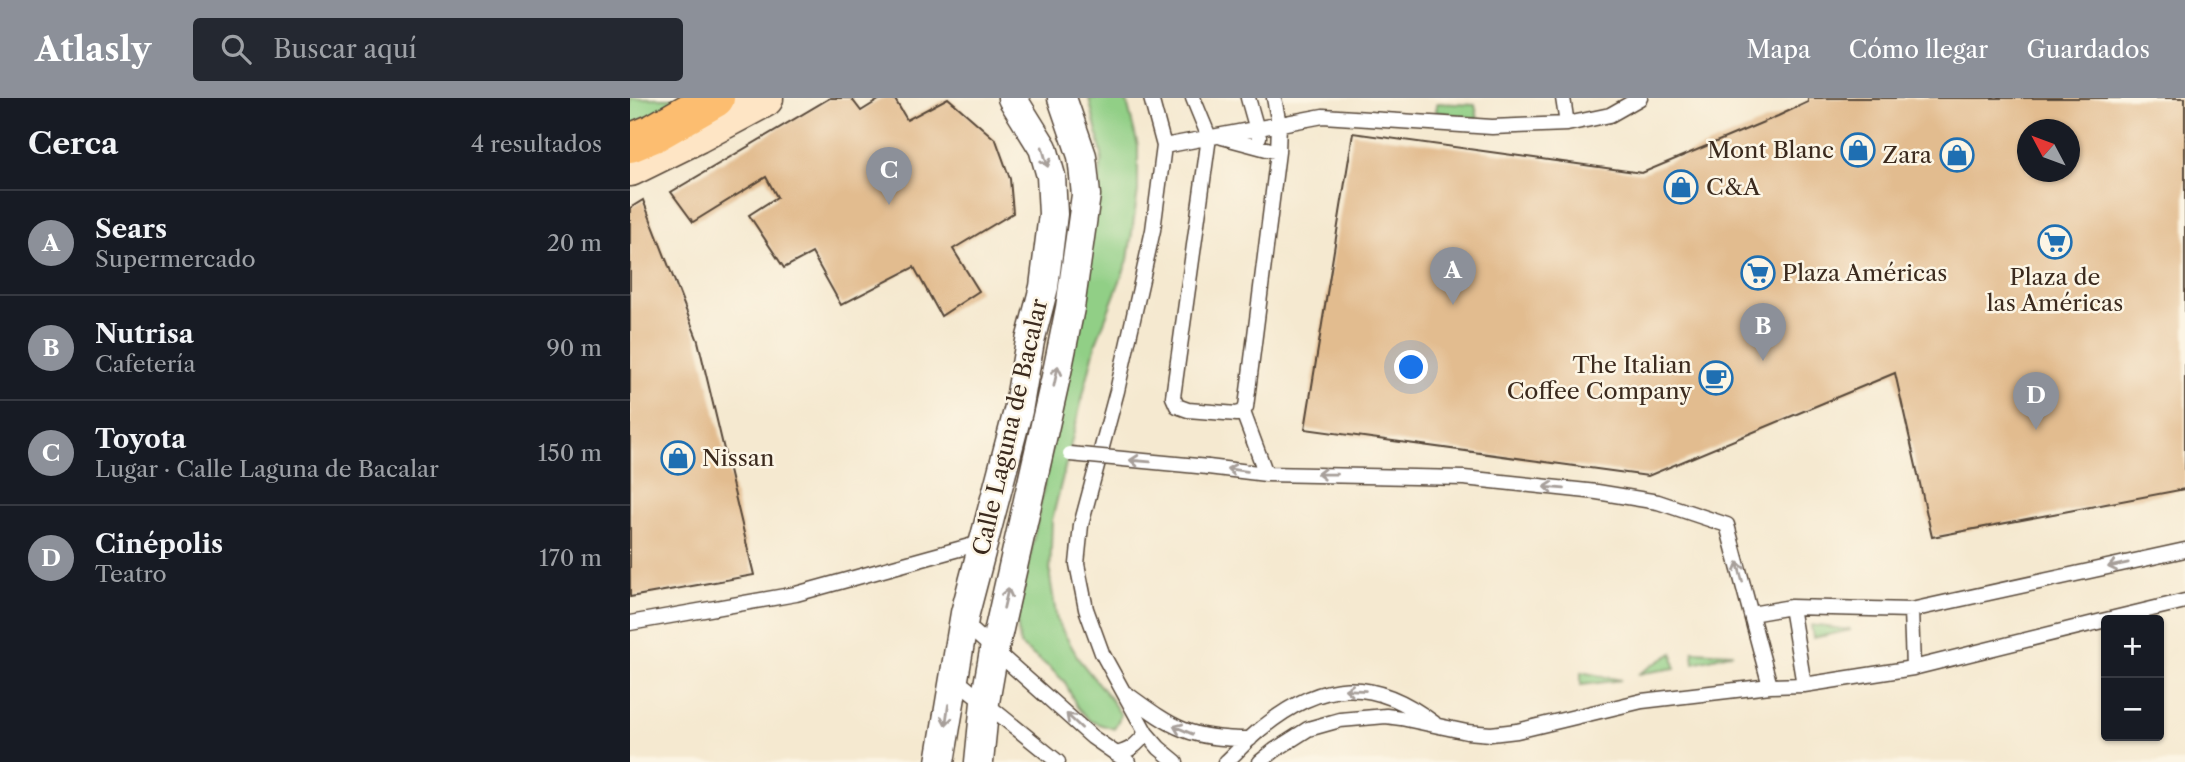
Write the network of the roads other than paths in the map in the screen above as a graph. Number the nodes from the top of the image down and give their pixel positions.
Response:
1 (715, 98) edge
2 (764, 98) edge
3 (1012, 98) edge
4 (1062, 98) edge
5 (1151, 98) edge
6 (1193, 98) edge
7 (1248, 98) edge
8 (1274, 98) edge
9 (1563, 98) edge
10 (1640, 98) edge
11 (1279, 124) junction
12 (1567, 124) junction
13 (1257, 130) junction
14 (1213, 137) junction
15 (630, 143) edge
16 (1164, 146) junction
17 (1262, 149) junction
18 (1278, 152) junction
19 (630, 167) edge
20 (1243, 412) junction
21 (1055, 452) junction
22 (1266, 474) junction
23 (984, 542) junction
24 (2185, 550) edge
25 (2185, 601) edge
26 (1791, 607) junction
27 (1911, 610) junction
28 (1751, 614) junction
29 (2127, 615) edge
30 (2101, 621) edge
31 (963, 622) junction
32 (630, 623) edge
33 (994, 650) junction
34 (1913, 668) junction
35 (953, 677) junction
36 (1770, 685) junction
37 (1804, 685) junction
38 (1126, 693) junction
39 (1386, 694) junction
40 (985, 702) junction
41 (1386, 716) junction
42 (1437, 726) junction
43 (1146, 733) junction
44 (1250, 739) junction
45 (1122, 758) edge
46 (940, 762) edge
47 (979, 762) edge
48 (1058, 762) edge
49 (1176, 762) edge
50 (1226, 762) edge
51 (1261, 762) edge

1 - 15 highway
2 - 19 street
3 -> 23 street, Calle Laguna de Bacalar
21 -> 4 street, Calle Laguna de Bacalar
5 - 16 lane
6 - 14 lane
7 - 13 lane
8 - 11 lane
9 - 12 lane
10 - 12 lane
11 - 12 lane
11 - 13 lane
11 - 18 lane
13 - 14 lane
13 - 17 lane
14 - 16 lane
14 - 17 lane
14 - 20 lane
16 - 38 lane
17 - 18 lane
18 - 20 lane
20 - 22 lane
22 -> 21 lane, bridge
33 -> 21 street, Calle Laguna de Bacalar
28 -> 22 lane
23 - 31 street, Calle Laguna de Bacalar
23 - 32 lane
24 -> 27 lane
25 - 29 lane
26 - 27 lane
26 - 28 lane
26 - 37 lane
27 - 34 lane
28 - 36 lane
30 - 34 lane
31 - 33 lane
31 - 35 street, Calle Laguna de Bacalar
33 - 40 street, Calle Laguna de Bacalar
45 -> 33 lane
34 - 37 lane
35 - 40 lane
35 -> 46 street, Calle Laguna de Bacalar
36 - 37 lane
36 - 42 lane
38 - 43 lane
44 -> 38 lane
39 - 41 lane
39 - 42 lane
39 -> 44 lane
40 - 47 street, Calle Laguna de Bacalar
40 - 48 lane
41 - 42 lane
41 - 51 lane
43 - 45 lane
43 - 49 lane
44 - 50 lane

